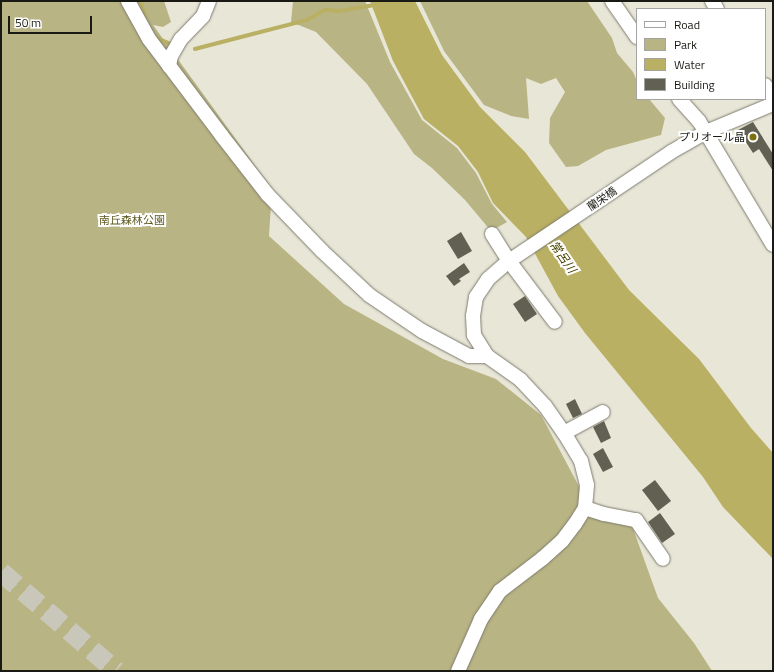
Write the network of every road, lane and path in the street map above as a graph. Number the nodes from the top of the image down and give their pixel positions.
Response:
1 (128, 1) edge
2 (209, 1) edge
3 (612, 1) edge
4 (636, 36) edge
5 (169, 66) junction
6 (766, 87) edge
7 (773, 98) edge
8 (680, 100) edge
9 (773, 104) edge
10 (706, 132) junction
11 (492, 234) dead end
12 (773, 245) edge
13 (512, 260) junction
14 (555, 322) dead end
15 (487, 356) junction
16 (603, 412) dead end
17 (564, 433) junction
18 (585, 508) junction
19 (663, 559) dead end
20 (458, 671) edge

1 - 5 street
2 - 5 street
3 - 4 street
5 - 15 street
6 - 7 street
8 - 10 street
9 - 10 street, 蘭栄橋
10 - 12 street
10 - 13 street, 蘭栄橋
11 - 13 street
13 - 14 street
13 - 15 street, 蘭栄橋
15 - 17 street
16 - 17 street
17 - 18 street
18 - 19 street
18 - 20 street

